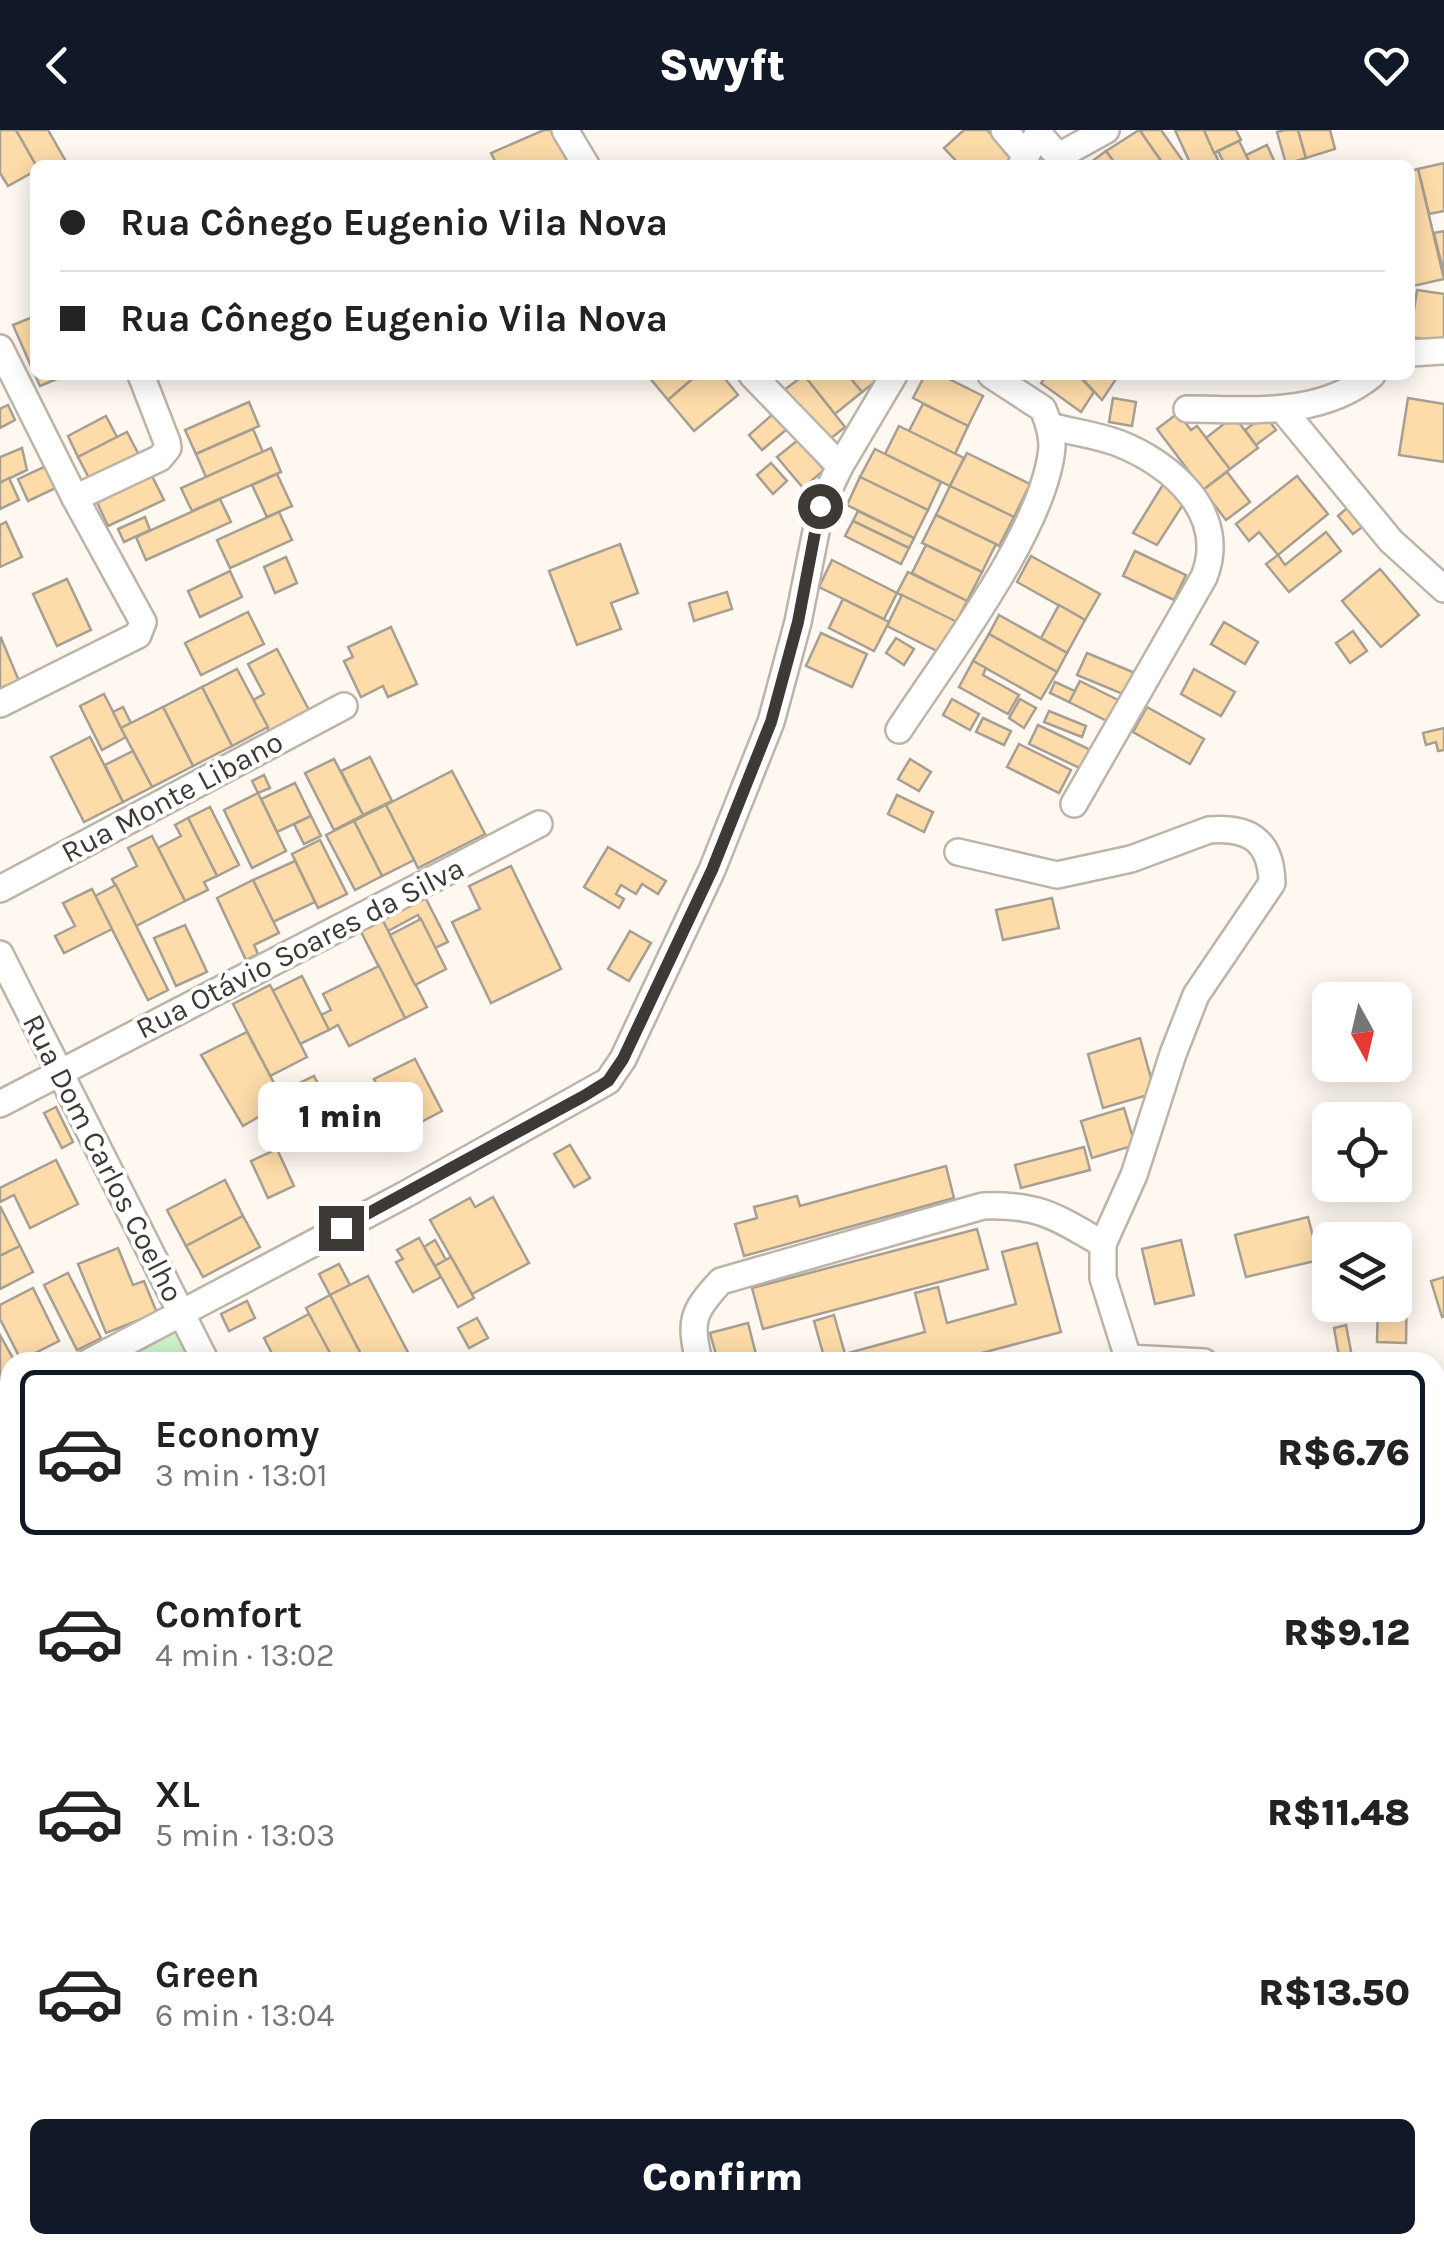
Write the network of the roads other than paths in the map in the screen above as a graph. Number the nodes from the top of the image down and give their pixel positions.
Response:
1 (564, 130) edge
2 (1004, 130) edge
3 (1106, 130) edge
4 (1032, 146) edge
5 (583, 160) edge
6 (1063, 160) edge
7 (0, 348) edge
8 (1444, 350) edge
9 (1415, 353) edge
10 (143, 380) edge
11 (757, 380) edge
12 (891, 380) edge
13 (1364, 380) edge
14 (1020, 382) edge
15 (1187, 409) dead end
16 (1284, 410) junction
17 (1050, 426) junction
18 (840, 466) junction
19 (75, 498) junction
20 (1444, 589) edge
21 (0, 704) edge
22 (344, 706) dead end
23 (898, 730) dead end
24 (1074, 804) dead end
25 (539, 824) dead end
26 (958, 852) dead end
27 (0, 889) edge
28 (0, 954) edge
29 (61, 1072) junction
30 (0, 1104) edge
31 (1103, 1244) junction
32 (180, 1314) junction
33 (108, 1352) edge
34 (201, 1352) edge
35 (697, 1352) edge
36 (1117, 1352) edge

1 - 5 street
2 - 4 street
3 - 6 street
4 - 6 street
7 - 19 street
8 - 9 street
10 - 19 street
11 - 18 street
12 - 18 street
13 - 16 street
14 - 17 street
15 - 16 street
16 - 20 street
17 - 23 street
17 - 24 street
18 - 32 street
19 - 21 street
22 - 27 street, Rua Monte Libano
25 - 29 street, Rua Otávio Soares da Silva
26 - 31 street
28 - 29 street, Rua Dom Carlos Coelho
29 - 30 street, Rua Otávio Soares da Silva
29 - 32 street, Rua Dom Carlos Coelho
31 - 35 street
31 - 36 street
32 - 33 street
32 - 34 street, Rua Dom Carlos Coelho

